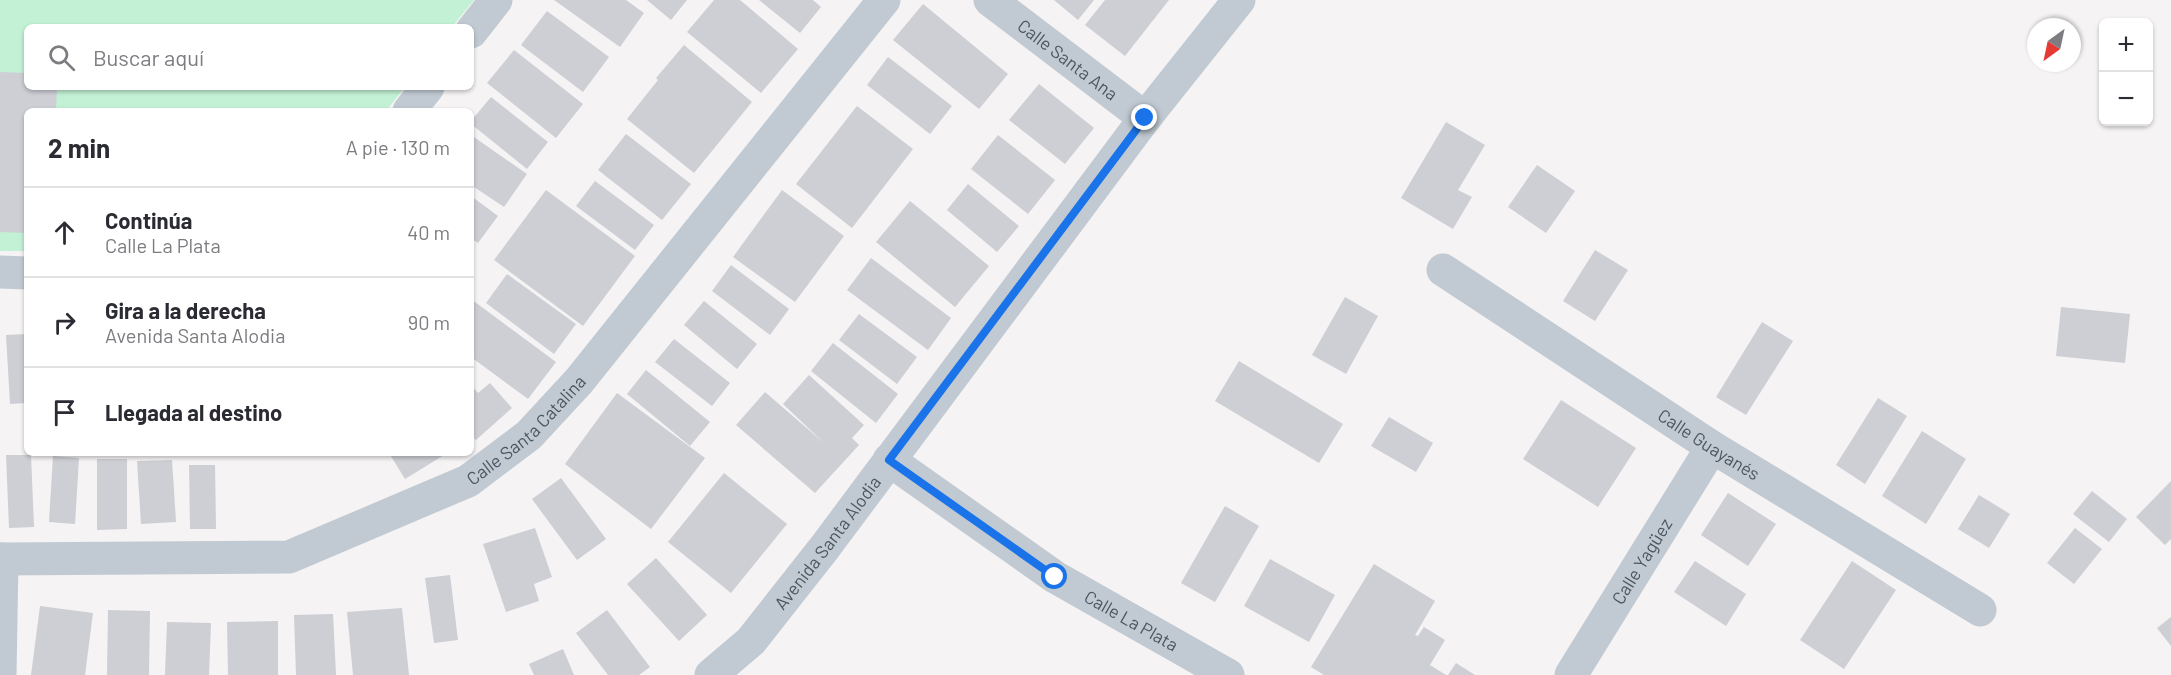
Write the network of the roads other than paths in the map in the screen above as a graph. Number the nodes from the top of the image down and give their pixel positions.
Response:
1 (496, 0) edge
2 (884, 0) edge
3 (990, 0) edge
4 (1239, 0) edge
5 (474, 28) edge
6 (426, 90) edge
7 (411, 108) edge
8 (1145, 118) junction
9 (1443, 270) dead end
10 (0, 272) edge
11 (24, 273) edge
12 (1712, 447) junction
13 (889, 460) junction
14 (1, 559) edge
15 (1980, 610) dead end
16 (0, 675) edge
17 (711, 675) edge
18 (1228, 675) edge
19 (1571, 675) edge

1 - 5 street
2 - 14 street, Calle Santa Catalina
3 - 8 street, Calle Santa Ana
4 - 8 street, Avenida Santa Alodia
6 - 7 street
8 - 13 street, Avenida Santa Alodia
9 - 12 street, Calle Guayanés
10 - 11 street
12 - 15 street, Calle Guayanés
12 - 19 street, Calle Yagüez
13 - 17 street, Avenida Santa Alodia
13 - 18 street, Calle La Plata
14 - 16 street

